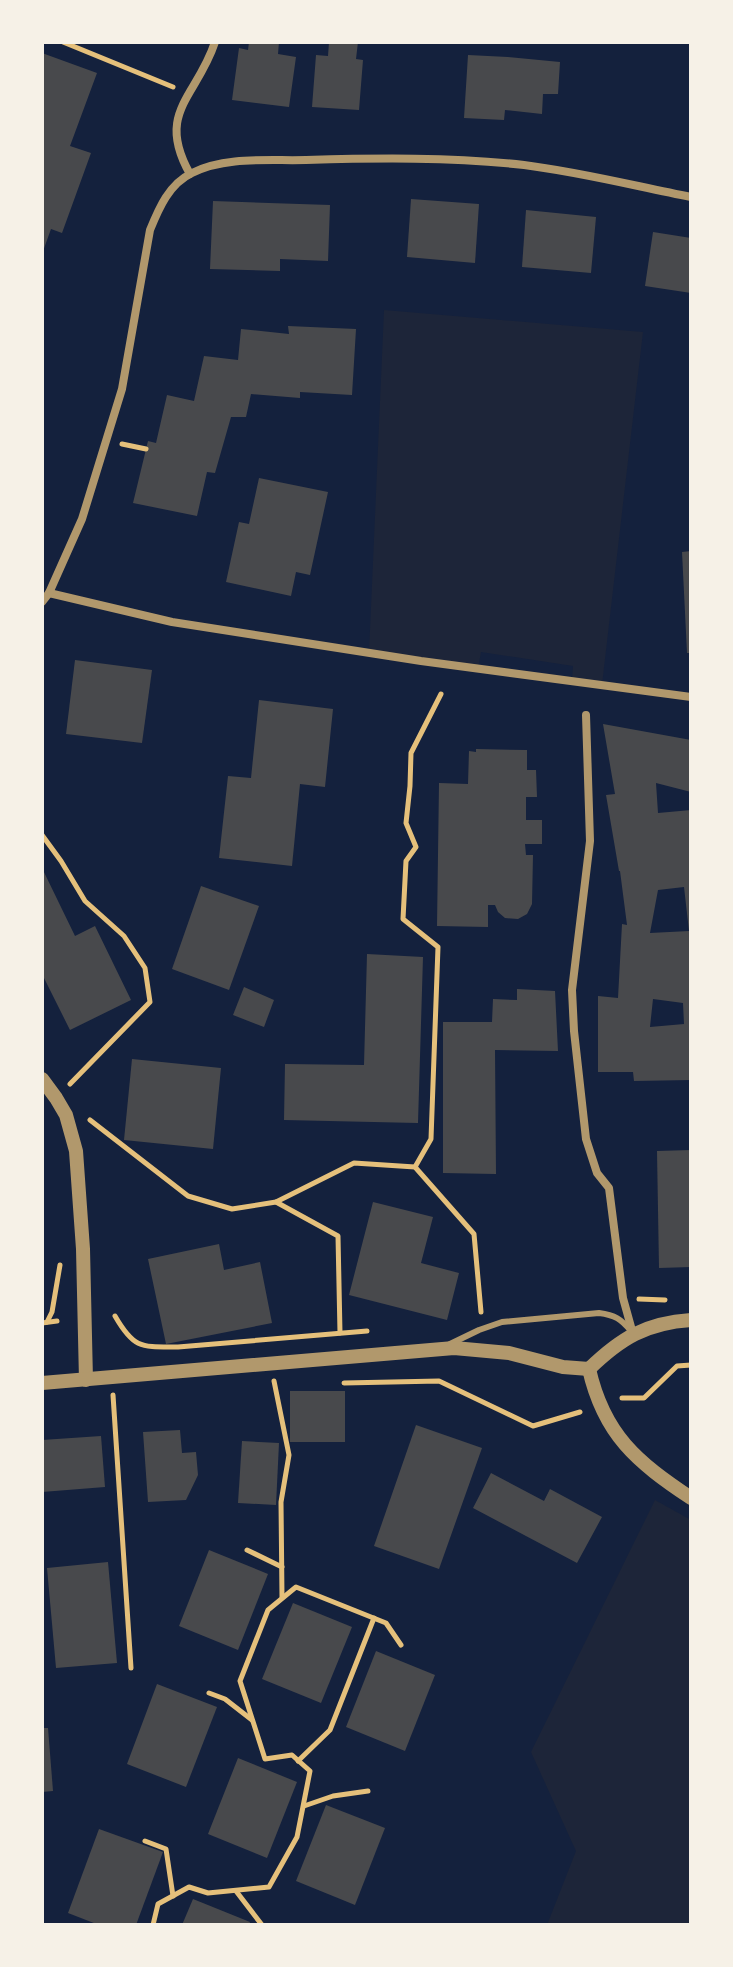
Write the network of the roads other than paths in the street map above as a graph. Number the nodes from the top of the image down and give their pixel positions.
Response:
1 (215, 42) edge
2 (190, 174) junction
3 (691, 197) edge
4 (49, 593) junction
5 (42, 602) edge
6 (691, 697) edge
7 (586, 715) dead end
8 (42, 1079) edge
9 (691, 1320) edge
10 (633, 1334) junction
11 (441, 1349) junction
12 (589, 1369) junction
13 (86, 1380) junction
14 (42, 1383) edge
15 (691, 1498) edge

1 - 2 street
2 - 3 street
2 - 4 street
4 - 5 street
4 - 6 street
7 - 10 street
8 - 13 street
9 - 10 street
10 - 11 lane
10 - 12 street
11 - 12 street
11 - 13 street
12 - 15 street
13 - 14 street

